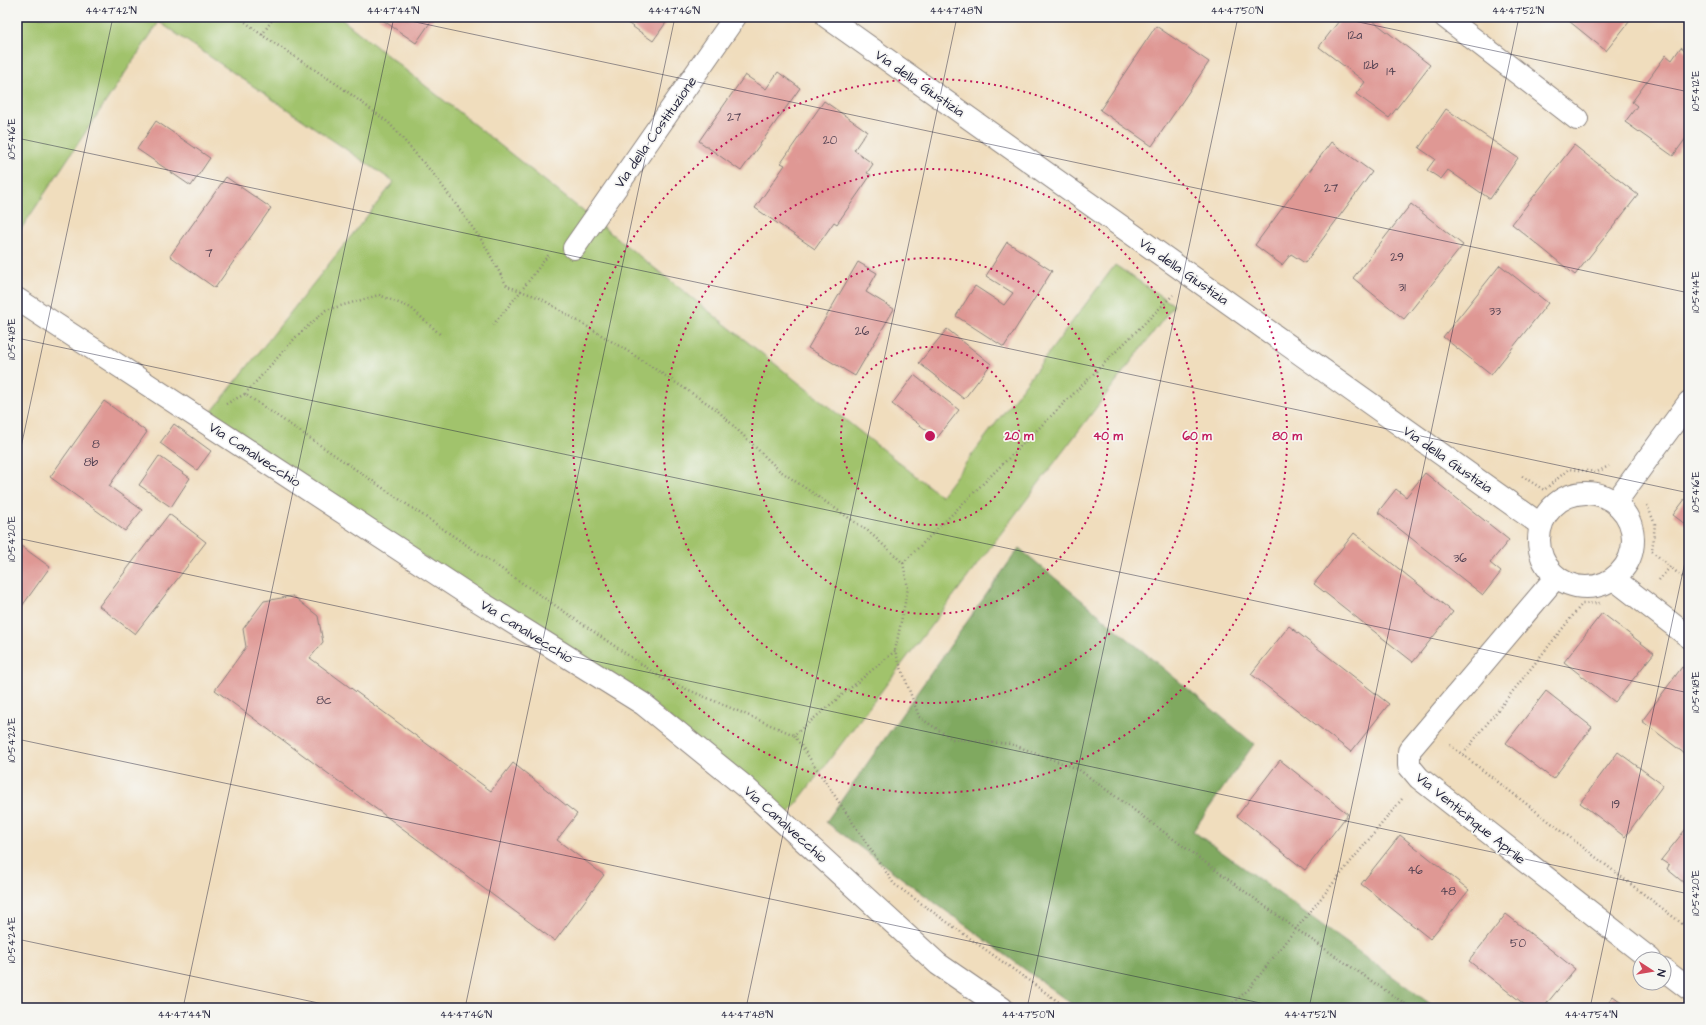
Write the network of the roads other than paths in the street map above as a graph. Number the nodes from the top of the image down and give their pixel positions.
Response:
1 (735, 17) edge
2 (827, 17) edge
3 (1445, 17) edge
4 (1577, 119) dead end
5 (574, 248) road end
6 (17, 299) edge
7 (1689, 402) edge
8 (1616, 502) junction
9 (1541, 526) junction
10 (1556, 577) junction
11 (1614, 579) junction
12 (1689, 637) edge
13 (1640, 951) edge
14 (1672, 976) edge
15 (1689, 990) edge
16 (1002, 1008) edge

1 - 5 street, Via della Costituzione
2 - 9 street, Via della Giustizia
3 - 4 street
6 - 16 street, Via Canalvecchio
7 - 8 street
8 - 9 street
8 - 11 street
9 - 10 street
10 - 11 street
10 - 13 street, Via Venticinque Aprile
11 - 12 street
14 - 15 street

